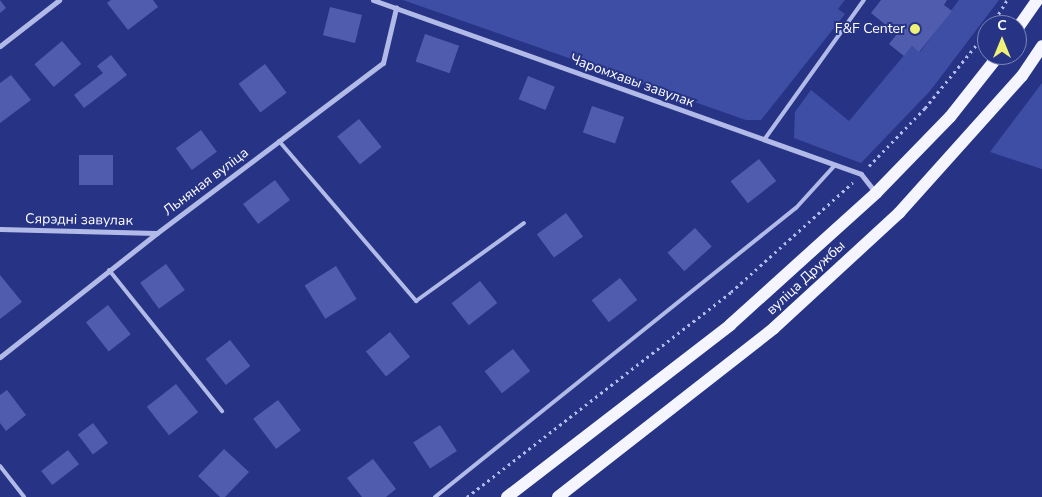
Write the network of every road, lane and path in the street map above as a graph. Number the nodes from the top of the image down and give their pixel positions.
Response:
1 (59, 0) edge
2 (373, 0) edge
3 (864, 0) edge
4 (1007, 0) edge
5 (1037, 0) edge
6 (396, 8) junction
7 (998, 15) edge
8 (1027, 15) edge
9 (977, 44) edge
10 (0, 46) edge
11 (1042, 46) edge
12 (990, 65) edge
13 (764, 140) junction
14 (280, 141) junction
15 (835, 165) junction
16 (869, 166) dead end
17 (854, 182) dead end
18 (876, 193) junction
19 (524, 223) dead end
20 (0, 229) edge
21 (157, 233) junction
22 (109, 270) junction
23 (0, 357) edge
24 (222, 411) dead end
25 (0, 466) edge
26 (24, 497) edge
27 (434, 497) edge
28 (467, 497) edge
29 (508, 497) edge
30 (558, 497) edge

1 - 10 street
2 - 6 street, Чаромхавы завулак
3 - 13 lane
4 - 7 path
5 - 8 main road
6 - 13 street, Чаромхавы завулак
6 - 14 street, Льняная вуліца
9 - 16 path
11 - 30 main road, вуліца Дружбы
12 - 18 main road, вуліца Дружбы
13 - 15 street, Чаромхавы завулак
14 - 19 lane
14 - 21 street, Льняная вуліца
15 - 18 street, Чаромхавы завулак
15 - 27 lane
17 - 28 path
18 - 29 main road, вуліца Дружбы
20 - 21 street, Сярэдні завулак
21 - 22 street, Льняная вуліца
22 - 23 street, Льняная вуліца
22 - 24 lane
25 - 26 lane

